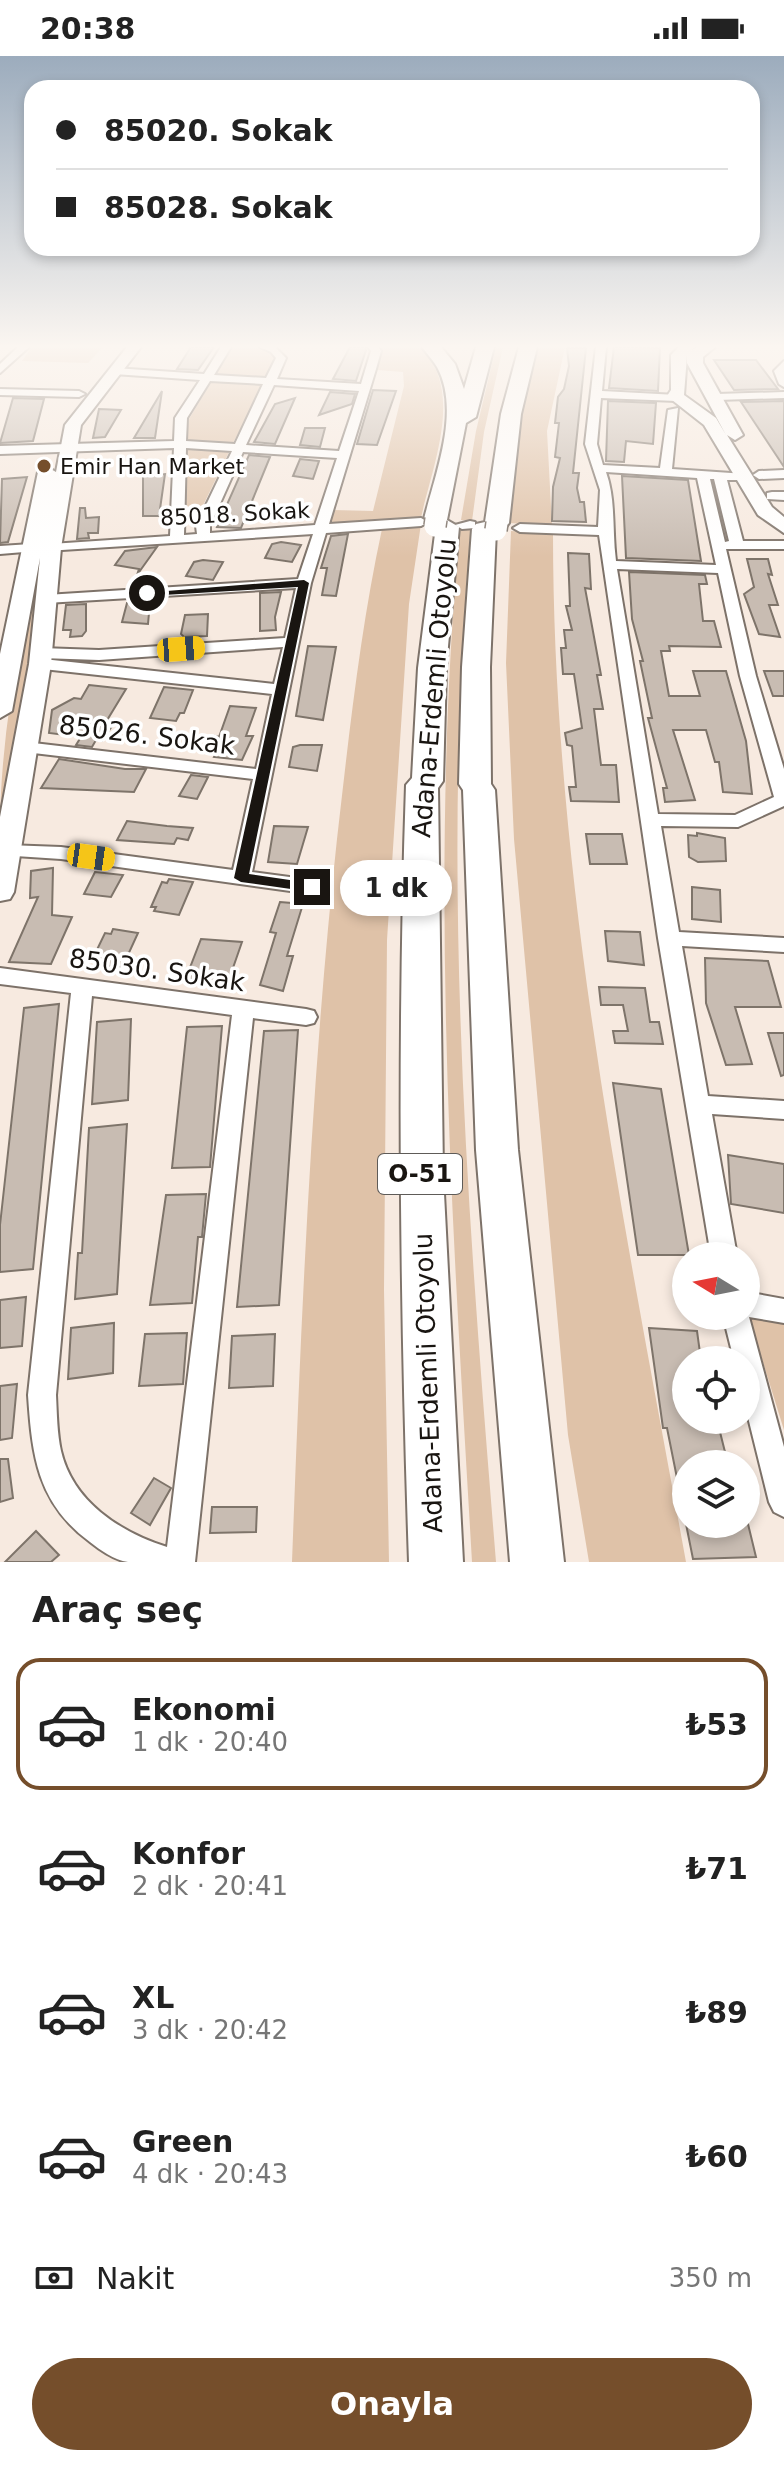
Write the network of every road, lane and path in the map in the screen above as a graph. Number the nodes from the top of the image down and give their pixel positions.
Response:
1 (63, 417) edge
2 (79, 417) edge
3 (181, 417) edge
4 (253, 417) edge
5 (355, 417) edge
6 (459, 417) edge
7 (470, 417) edge
8 (500, 417) edge
9 (510, 417) edge
10 (593, 417) edge
11 (676, 417) edge
12 (703, 417) edge
13 (724, 417) edge
14 (180, 445) junction
15 (60, 448) junction
16 (237, 448) junction
17 (0, 450) edge
18 (343, 455) junction
19 (598, 468) junction
20 (665, 473) junction
21 (784, 474) edge
22 (712, 476) junction
23 (750, 476) junction
24 (778, 496) edge
25 (784, 512) edge
26 (467, 525) junction
27 (784, 527) edge
28 (605, 531) junction
29 (319, 532) junction
30 (204, 538) junction
31 (177, 540) junction
32 (718, 544) junction
33 (784, 545) edge
34 (737, 546) junction
35 (41, 548) junction
36 (0, 550) edge
37 (610, 565) junction
38 (722, 569) junction
39 (304, 583) junction
40 (46, 599) junction
41 (291, 642) junction
42 (40, 658) junction
43 (281, 690) junction
44 (0, 711) edge
45 (25, 747) junction
46 (263, 775) junction
47 (784, 799) edge
48 (649, 820) junction
49 (7, 851) junction
50 (241, 878) junction
51 (312, 887) dead end
52 (0, 892) edge
53 (668, 938) junction
54 (784, 945) edge
55 (0, 976) edge
56 (82, 986) junction
57 (243, 1011) junction
58 (306, 1017) dead end
59 (696, 1104) junction
60 (784, 1110) edge
61 (721, 1242) edge
62 (760, 1307) edge
63 (784, 1311) edge
64 (740, 1330) edge
65 (784, 1502) edge
66 (167, 1562) edge
67 (180, 1562) edge
68 (436, 1562) edge
69 (537, 1562) edge

1 - 15 main road
2 - 15 main road
3 - 14 street
4 - 16 street
5 - 18 street
6 - 26 highway
7 - 26 highway, Adana-Erdemli Otoyolu
8 - 26 highway, Adana-Erdemli Otoyolu
9 - 26 highway
10 - 19 street
11 - 20 street
12 - 23 main road
13 - 23 main road
14 - 15 street
14 - 16 street
14 - 31 street
15 - 17 street
15 - 35 main road
16 - 18 street
16 - 30 street
18 - 29 street
19 - 20 street
19 - 28 street
20 - 22 street
21 - 23 street
22 - 23 street
22 - 32 street
22 - 34 street
23 - 24 main road
23 - 27 main road
24 - 25 main road
26 - 28 street, 85018. Sokak
26 - 29 street, 85018. Sokak
26 - 68 highway, Adana-Erdemli Otoyolu / O-51
26 - 69 highway, Adana-Erdemli Otoyolu / O-51
28 - 37 street
29 - 30 street, 85018. Sokak
29 - 39 street
30 - 31 street, 85018. Sokak
31 - 35 street, 85018. Sokak
32 - 34 street
32 - 38 street
33 - 34 street
35 - 36 street, 85018. Sokak
35 - 40 main road
35 - 44 main road
37 - 38 street
37 - 48 street
38 - 47 street
39 - 40 street
39 - 41 street
40 - 42 main road
41 - 42 street
41 - 43 street
42 - 43 street
42 - 45 main road
43 - 46 street
45 - 46 street, 85026. Sokak
45 - 49 main road
46 - 50 street
47 - 48 street
48 - 53 street
49 - 50 street
49 - 52 main road
50 - 51 street
53 - 54 street
53 - 59 street
55 - 56 street, 85030. Sokak
56 - 57 street, 85030. Sokak
56 - 66 street
57 - 58 street, 85030. Sokak
57 - 67 street
59 - 60 street
59 - 61 street
62 - 63 street
64 - 65 street

